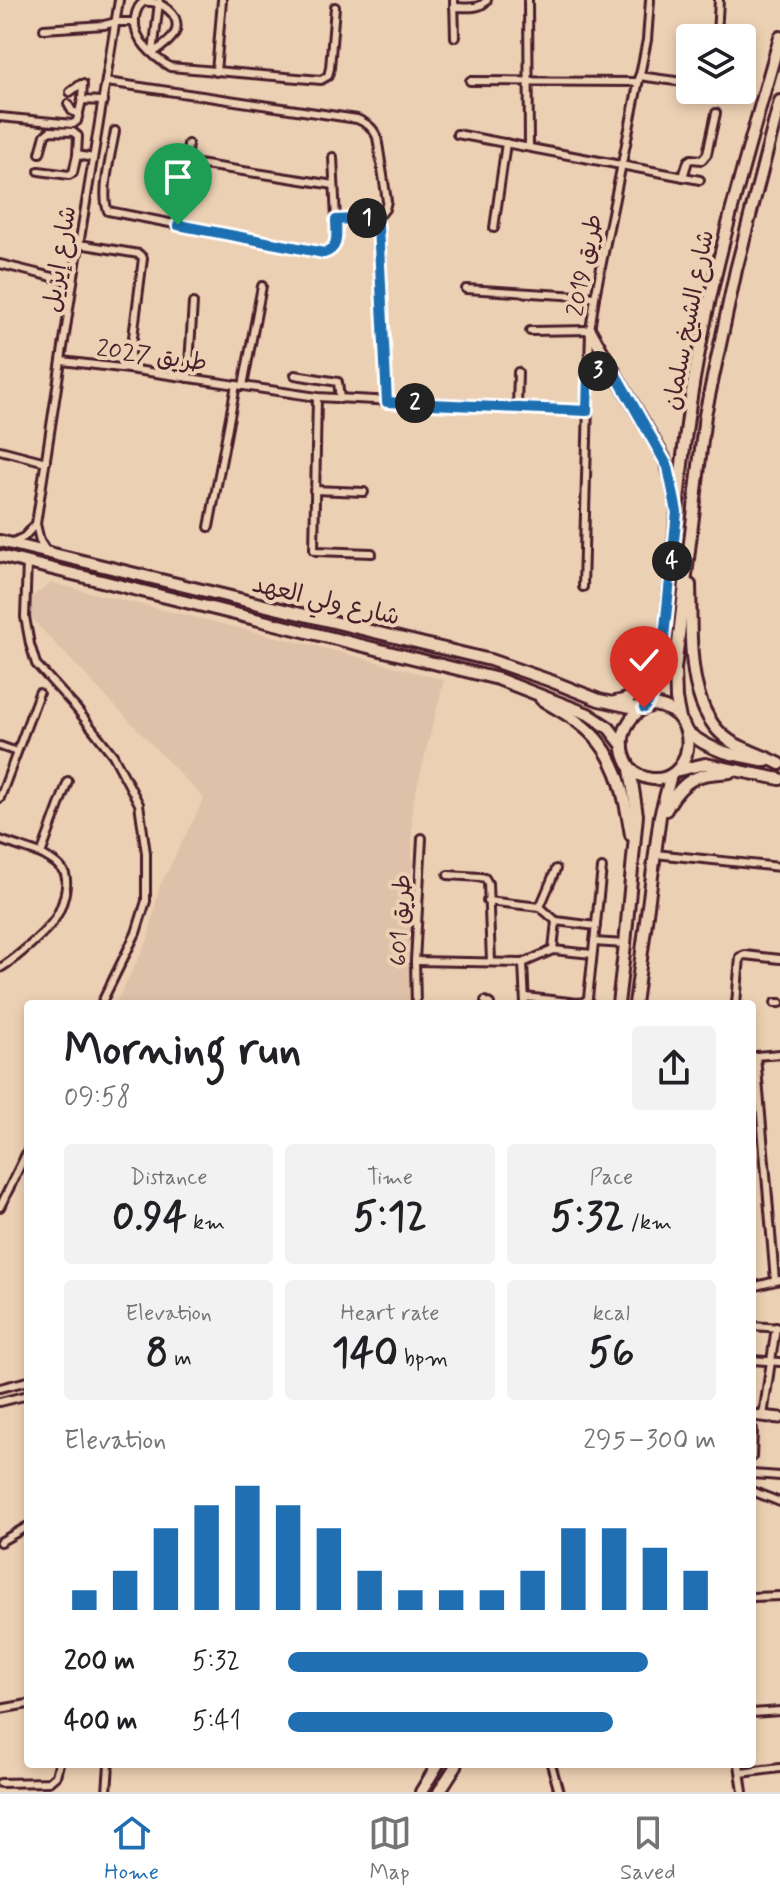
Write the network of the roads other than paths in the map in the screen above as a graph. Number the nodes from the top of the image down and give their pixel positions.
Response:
1 (119, 0) edge
2 (222, 0) edge
3 (487, 0) edge
4 (528, 0) edge
5 (650, 0) edge
6 (719, 0) edge
7 (159, 2) junction
8 (454, 4) edge
9 (335, 7) dead end
10 (118, 12) junction
11 (136, 13) junction
12 (116, 22) junction
13 (135, 22) junction
14 (718, 24) edge
15 (44, 29) dead end
16 (455, 37) dead end
17 (780, 37) edge
18 (153, 53) junction
19 (216, 72) junction
20 (638, 79) junction
21 (470, 81) dead end
22 (107, 82) junction
23 (529, 82) junction
24 (676, 82) edge
25 (70, 92) dead end
26 (82, 100) junction
27 (103, 101) junction
28 (780, 101) edge
29 (68, 104) dead end
30 (716, 113) dead end
31 (79, 114) junction
32 (0, 117) edge
33 (115, 131) dead end
34 (457, 134) dead end
35 (506, 143) junction
36 (188, 144) dead end
37 (529, 147) junction
38 (40, 153) dead end
39 (77, 155) junction
40 (333, 157) dead end
41 (93, 158) junction
42 (185, 162) junction
43 (622, 165) junction
44 (39, 171) dead end
45 (683, 177) junction
46 (700, 180) dead end
47 (334, 185) junction
48 (88, 186) junction
49 (106, 189) junction
50 (336, 220) junction
51 (376, 220) junction
52 (178, 225) junction
53 (494, 228) dead end
54 (79, 244) junction
55 (0, 264) edge
56 (73, 282) junction
57 (262, 286) dead end
58 (466, 289) dead end
59 (595, 297) junction
60 (193, 303) dead end
61 (590, 330) junction
62 (530, 331) dead end
63 (62, 361) junction
64 (129, 369) junction
65 (518, 372) dead end
66 (588, 374) junction
67 (295, 375) dead end
68 (616, 375) junction
69 (188, 378) junction
70 (240, 385) junction
71 (317, 397) junction
72 (340, 399) junction
73 (387, 402) junction
74 (517, 408) junction
75 (587, 411) junction
76 (0, 450) edge
77 (46, 462) junction
78 (314, 490) junction
79 (364, 492) dead end
80 (677, 512) junction
81 (36, 524) junction
82 (209, 527) dead end
83 (6, 542) edge
84 (31, 549) junction
85 (690, 550) junction
86 (47, 552) junction
87 (372, 553) dead end
88 (0, 556) edge
89 (27, 563) junction
90 (583, 587) dead end
91 (665, 637) junction
92 (526, 689) junction
93 (39, 693) dead end
94 (599, 700) junction
95 (642, 708) junction
96 (680, 719) junction
97 (687, 732) junction
98 (0, 746) edge
99 (623, 746) junction
100 (17, 752) junction
101 (780, 764) edge
102 (630, 769) junction
103 (733, 771) junction
104 (675, 772) junction
105 (780, 779) edge
106 (68, 781) dead end
107 (0, 798) edge
108 (659, 827) junction
109 (422, 838) dead end
110 (0, 840) edge
111 (634, 852) junction
112 (41, 854) junction
113 (655, 854) junction
114 (780, 867) edge
115 (602, 868) dead end
116 (556, 869) dead end
117 (448, 875) dead end
118 (487, 901) junction
119 (540, 907) junction
120 (556, 921) junction
121 (596, 926) junction
122 (594, 942) junction
123 (625, 944) junction
124 (553, 950) junction
125 (592, 954) junction
126 (780, 959) edge
127 (415, 961) junction
128 (491, 962) junction
129 (523, 963) junction
130 (0, 968) edge
131 (103, 1000) edge
132 (416, 1000) edge
133 (525, 1000) edge
134 (586, 1000) edge
135 (618, 1000) edge
136 (636, 1000) edge
137 (736, 1000) edge
138 (780, 1054) edge
139 (756, 1057) edge
140 (756, 1076) edge
141 (24, 1158) edge
142 (0, 1207) edge
143 (778, 1281) edge
144 (756, 1286) edge
145 (756, 1326) edge
146 (778, 1327) edge
147 (756, 1360) edge
148 (776, 1362) edge
149 (24, 1382) edge
150 (0, 1388) edge
151 (24, 1396) edge
152 (0, 1402) edge
153 (758, 1416) edge
154 (780, 1418) edge
155 (756, 1474) edge
156 (780, 1476) edge
157 (756, 1493) edge
158 (780, 1502) edge
159 (24, 1528) edge
160 (0, 1542) edge
161 (780, 1596) edge
162 (756, 1597) edge
163 (24, 1705) edge
164 (0, 1709) edge
165 (780, 1711) edge
166 (756, 1713) edge
167 (58, 1768) edge
168 (109, 1768) edge
169 (436, 1768) edge
170 (454, 1768) edge
171 (552, 1768) edge
172 (740, 1768) edge
173 (780, 1768) edge
174 (741, 1773) junction
175 (0, 1783) edge
176 (107, 1792) edge
177 (421, 1792) edge
178 (439, 1792) edge
179 (559, 1792) edge
180 (743, 1792) edge

1 - 10 street, شارع إيزيل
2 - 19 street
3 - 8 street
4 - 23 street
5 - 20 street, طريق 2019
6 - 14 street
7 - 11 street
7 - 18 street
7 - 18 street
8 - 16 street
9 - 19 street
10 - 11 street
10 - 12 street, شارع إيزيل
11 - 13 street
12 - 13 street
12 - 15 street
12 - 22 street, شارع إيزيل
13 - 18 street
17 - 80 main road, شارع الشيخ سلمان
18 - 19 street
20 - 23 street
20 - 24 street
20 - 43 street, طريق 2019
21 - 23 street
22 - 27 street, شارع إيزيل
22 - 51 street
23 - 37 street
25 - 26 street
26 - 27 street
26 - 31 street
27 - 41 street, شارع إيزيل
28 - 85 main road, شارع الشيخ سلمان
29 - 31 street
30 - 45 street
31 - 32 street
33 - 49 street
34 - 35 street
35 - 37 street
35 - 53 street
36 - 42 street
37 - 43 street
38 - 39 street
39 - 41 street
39 - 44 street
40 - 47 street
41 - 48 street, شارع إيزيل
42 - 47 street
42 - 52 street
43 - 45 street
43 - 59 street, طريق 2019
45 - 46 street
47 - 50 street
48 - 49 street
48 - 54 street, شارع إيزيل
49 - 52 street
50 - 51 street
50 - 52 street
51 - 73 street
54 - 56 street, شارع إيزيل
54 - 64 street
55 - 56 street
56 - 63 street, شارع إيزيل
57 - 70 street
58 - 59 street
59 - 61 street, طريق 2019
60 - 69 street
61 - 62 street
61 - 66 street, طريق 2019
61 - 68 main road
63 - 64 street, طريق 2027
63 - 77 street, شارع إيزيل
64 - 69 street, طريق 2027
65 - 74 street
66 - 68 main road
66 - 75 street, طريق 2019
67 - 72 street
68 - 80 main road
69 - 70 street, طريق 2027
70 - 71 street, طريق 2027
70 - 82 street, طريق 2027
71 - 72 street, طريق 2027
71 - 78 street
72 - 73 street, طريق 2027
73 - 74 street, طريق 2027
74 - 75 street, طريق 2027
75 - 90 street, طريق 2019
76 - 77 street
77 - 81 street, شارع إيزيل
78 - 79 street
78 - 87 street
80 - 91 main road, شارع الشيخ سلمان
81 - 83 street
81 - 86 street
83 - 84 main road, شارع ولي العهد
84 - 86 main road, شارع ولي العهد
84 - 89 main road
85 - 96 main road, شارع الشيخ سلمان
85 - 101 main road
86 - 94 main road, شارع ولي العهد
88 - 89 main road, شارع ولي العهد
89 - 92 main road, شارع ولي العهد
89 - 131 street
91 - 94 main road
91 - 95 main road, شارع الشيخ سلمان
92 - 99 main road, شارع ولي العهد
92 - 111 main road
93 - 100 street
94 - 95 main road, شارع ولي العهد
95 - 96 main road
95 - 99 main road
96 - 97 main road
97 - 101 main road
97 - 104 main road
98 - 100 street
99 - 102 main road
100 - 107 street
102 - 104 main road
102 - 111 main road
103 - 104 main road
103 - 105 main road
103 - 108 main road
104 - 108 main road
106 - 112 street
108 - 113 main road
109 - 127 street, طريق 601
110 - 112 street
111 - 123 main road
112 - 130 street
113 - 114 street
113 - 136 main road
115 - 121 street
116 - 119 street
117 - 118 street
118 - 119 street
118 - 128 street
119 - 120 street
120 - 121 street
120 - 124 street
121 - 122 street
122 - 123 street
122 - 125 street
123 - 135 main road
124 - 125 street
124 - 129 street
125 - 134 street
126 - 137 street
127 - 128 street
127 - 132 street, طريق 601
128 - 129 street
129 - 133 street
138 - 139 street
140 - 143 street
141 - 142 street
143 - 144 street
145 - 146 street
146 - 148 street
147 - 148 street
148 - 153 street
149 - 150 street
151 - 152 street
153 - 154 street
155 - 156 street
157 - 158 street
159 - 160 street
161 - 162 street
163 - 164 street
165 - 166 street
167 - 175 street
168 - 176 street
169 - 177 main road
170 - 178 main road
171 - 179 street
172 - 174 street
173 - 174 street
174 - 180 street

